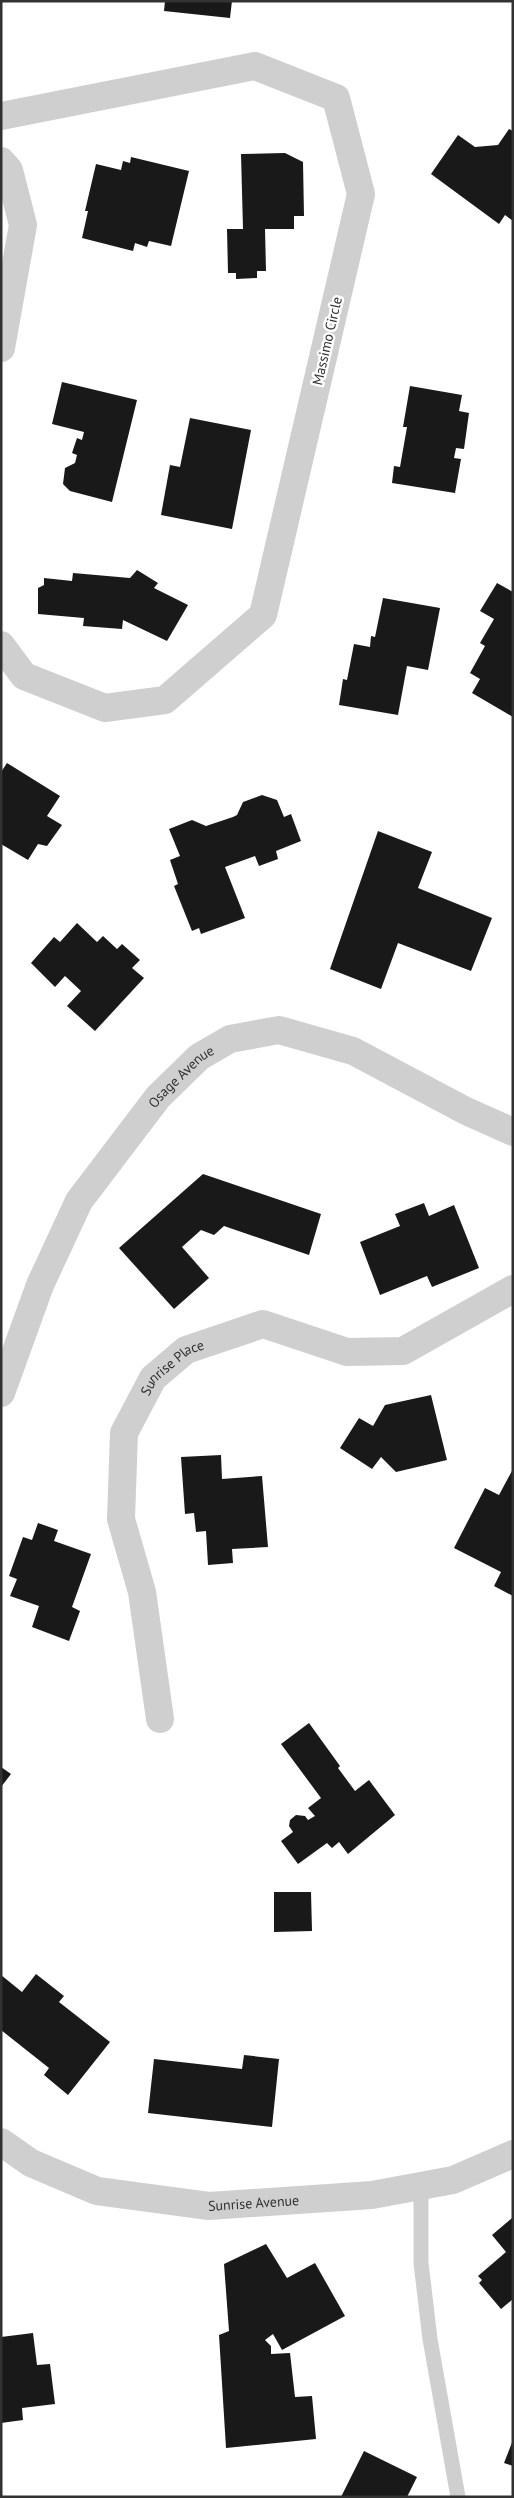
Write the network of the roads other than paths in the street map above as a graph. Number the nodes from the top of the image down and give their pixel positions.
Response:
1 (1, 116) edge
2 (1, 161) edge
3 (1, 348) edge
4 (1, 645) edge
5 (513, 1132) edge
6 (513, 1289) edge
7 (1, 1393) edge
8 (160, 1720) dead end
9 (1, 2142) edge
10 (513, 2154) edge
11 (422, 2186) junction
12 (458, 2497) edge

1 - 4 street, Massimo Circle
2 - 3 street
5 - 7 street, Osage Avenue
6 - 8 street, Sunrise Place
9 - 11 street, Sunrise Avenue
10 - 11 street, Sunrise Avenue
11 - 12 lane

